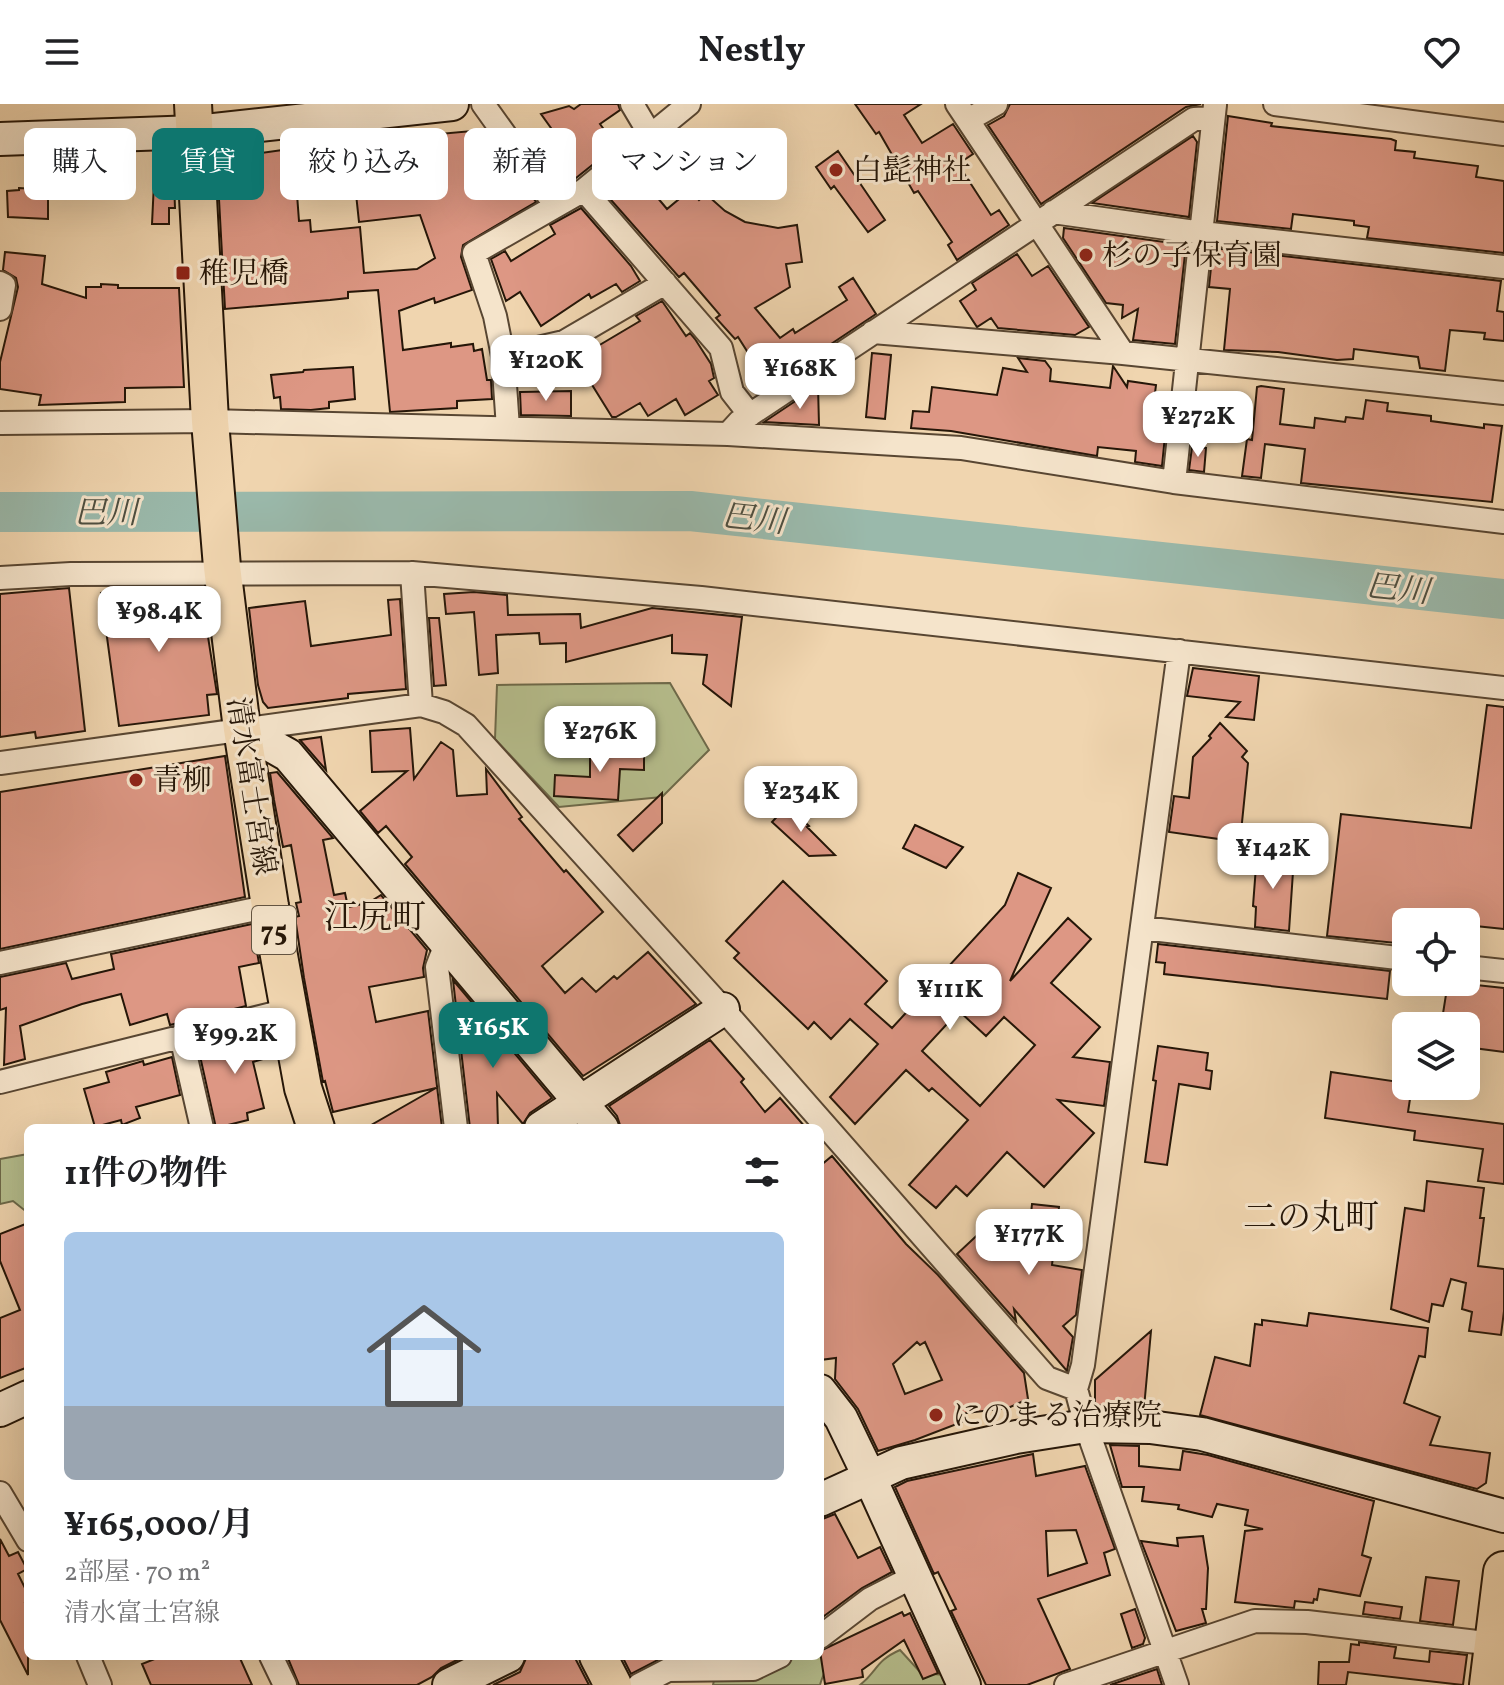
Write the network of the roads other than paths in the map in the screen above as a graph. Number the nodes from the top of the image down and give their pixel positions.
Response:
1 (452, 104) edge
2 (483, 104) edge
3 (632, 104) edge
4 (689, 104) edge
5 (996, 104) edge
6 (1275, 104) edge
7 (1214, 111) edge
8 (962, 112) edge
9 (195, 118) edge
10 (646, 128) edge
11 (660, 128) edge
12 (1504, 134) edge
13 (0, 139) edge
14 (592, 184) edge
15 (584, 190) junction
16 (556, 206) junction
17 (1044, 218) junction
18 (1202, 233) junction
19 (1504, 267) edge
20 (0, 283) edge
21 (665, 283) junction
22 (0, 309) edge
23 (873, 332) junction
24 (1123, 353) junction
25 (503, 356) junction
26 (1186, 358) junction
27 (1504, 393) edge
28 (750, 415) junction
29 (0, 423) edge
30 (210, 425) junction
31 (508, 428) junction
32 (728, 434) junction
33 (1174, 482) junction
34 (1504, 522) edge
35 (223, 571) junction
36 (412, 573) junction
37 (0, 578) edge
38 (1179, 651) junction
39 (1504, 688) edge
40 (421, 705) junction
41 (242, 729) junction
42 (0, 763) edge
43 (270, 906) junction
44 (1143, 928) junction
45 (446, 944) junction
46 (1392, 957) edge
47 (0, 963) edge
48 (1480, 968) edge
49 (1504, 971) edge
50 (723, 1009) junction
51 (288, 1010) junction
52 (181, 1036) junction
53 (0, 1082) edge
54 (581, 1103) junction
55 (201, 1124) edge
56 (315, 1124) edge
57 (456, 1124) edge
58 (547, 1124) edge
59 (599, 1124) edge
60 (824, 1124) edge
61 (824, 1124) edge
62 (1076, 1389) junction
63 (824, 1396) edge
64 (24, 1399) edge
65 (0, 1410) edge
66 (1086, 1426) junction
67 (869, 1476) junction
68 (0, 1493) edge
69 (824, 1498) edge
70 (1504, 1516) edge
71 (24, 1533) edge
72 (1504, 1572) edge
73 (915, 1576) junction
74 (824, 1634) edge
75 (1499, 1644) edge
76 (1165, 1652) junction
77 (90, 1660) edge
78 (273, 1660) edge
79 (500, 1660) edge
80 (600, 1660) edge
81 (772, 1660) edge
82 (100, 1685) edge
83 (285, 1685) edge
84 (449, 1685) edge
85 (613, 1685) edge
86 (639, 1685) edge
87 (964, 1685) edge
88 (1066, 1685) edge
89 (1177, 1685) edge
90 (1490, 1685) edge

1 - 9 street
2 - 16 street
3 - 10 street
4 - 11 street
5 - 8 street
6 - 12 street
7 - 17 street
7 - 18 street
8 - 17 street
9 - 13 street
9 - 30 main road, 清水富士宮線 / 75
14 - 15 street
15 - 16 street
15 - 21 street
16 - 25 street
17 - 18 street
17 - 23 street
17 - 24 street
18 - 19 street
18 - 26 street
20 - 22 street
21 - 25 street
21 - 28 street
23 - 24 street
23 - 28 street
24 - 26 street
25 - 31 street
26 - 27 street
26 - 33 street
28 - 32 street
29 - 30 street
30 - 31 street
30 - 35 main road, 清水富士宮線 / 75
31 - 32 street
32 - 33 street
33 - 34 street
35 - 36 street
35 - 37 street
35 - 41 main road, 清水富士宮線 / 75
36 - 38 street
36 - 40 street
38 - 39 street
38 - 44 street
40 - 41 street
40 - 50 street
41 - 42 street
41 - 43 main road, 清水富士宮線 / 75
41 - 45 street
43 - 47 street
43 - 51 main road, 清水富士宮線 / 75
44 - 46 street
44 - 62 street
45 - 54 street
45 - 57 street
48 - 49 street
50 - 54 street
50 - 60 street
51 - 52 street
51 - 56 main road, 清水富士宮線 / 75
52 - 53 street
52 - 55 street
54 - 58 street
54 - 59 street
61 - 62 street
62 - 66 street
63 - 67 street
64 - 65 street
66 - 67 street
66 - 70 street
66 - 76 street
67 - 69 street
67 - 73 street
68 - 71 street
72 - 75 highway
73 - 74 street
73 - 87 street
75 - 76 street
75 - 90 highway
76 - 88 street
76 - 89 street
77 - 82 street
78 - 83 street
79 - 84 street
80 - 85 main road
81 - 86 street

